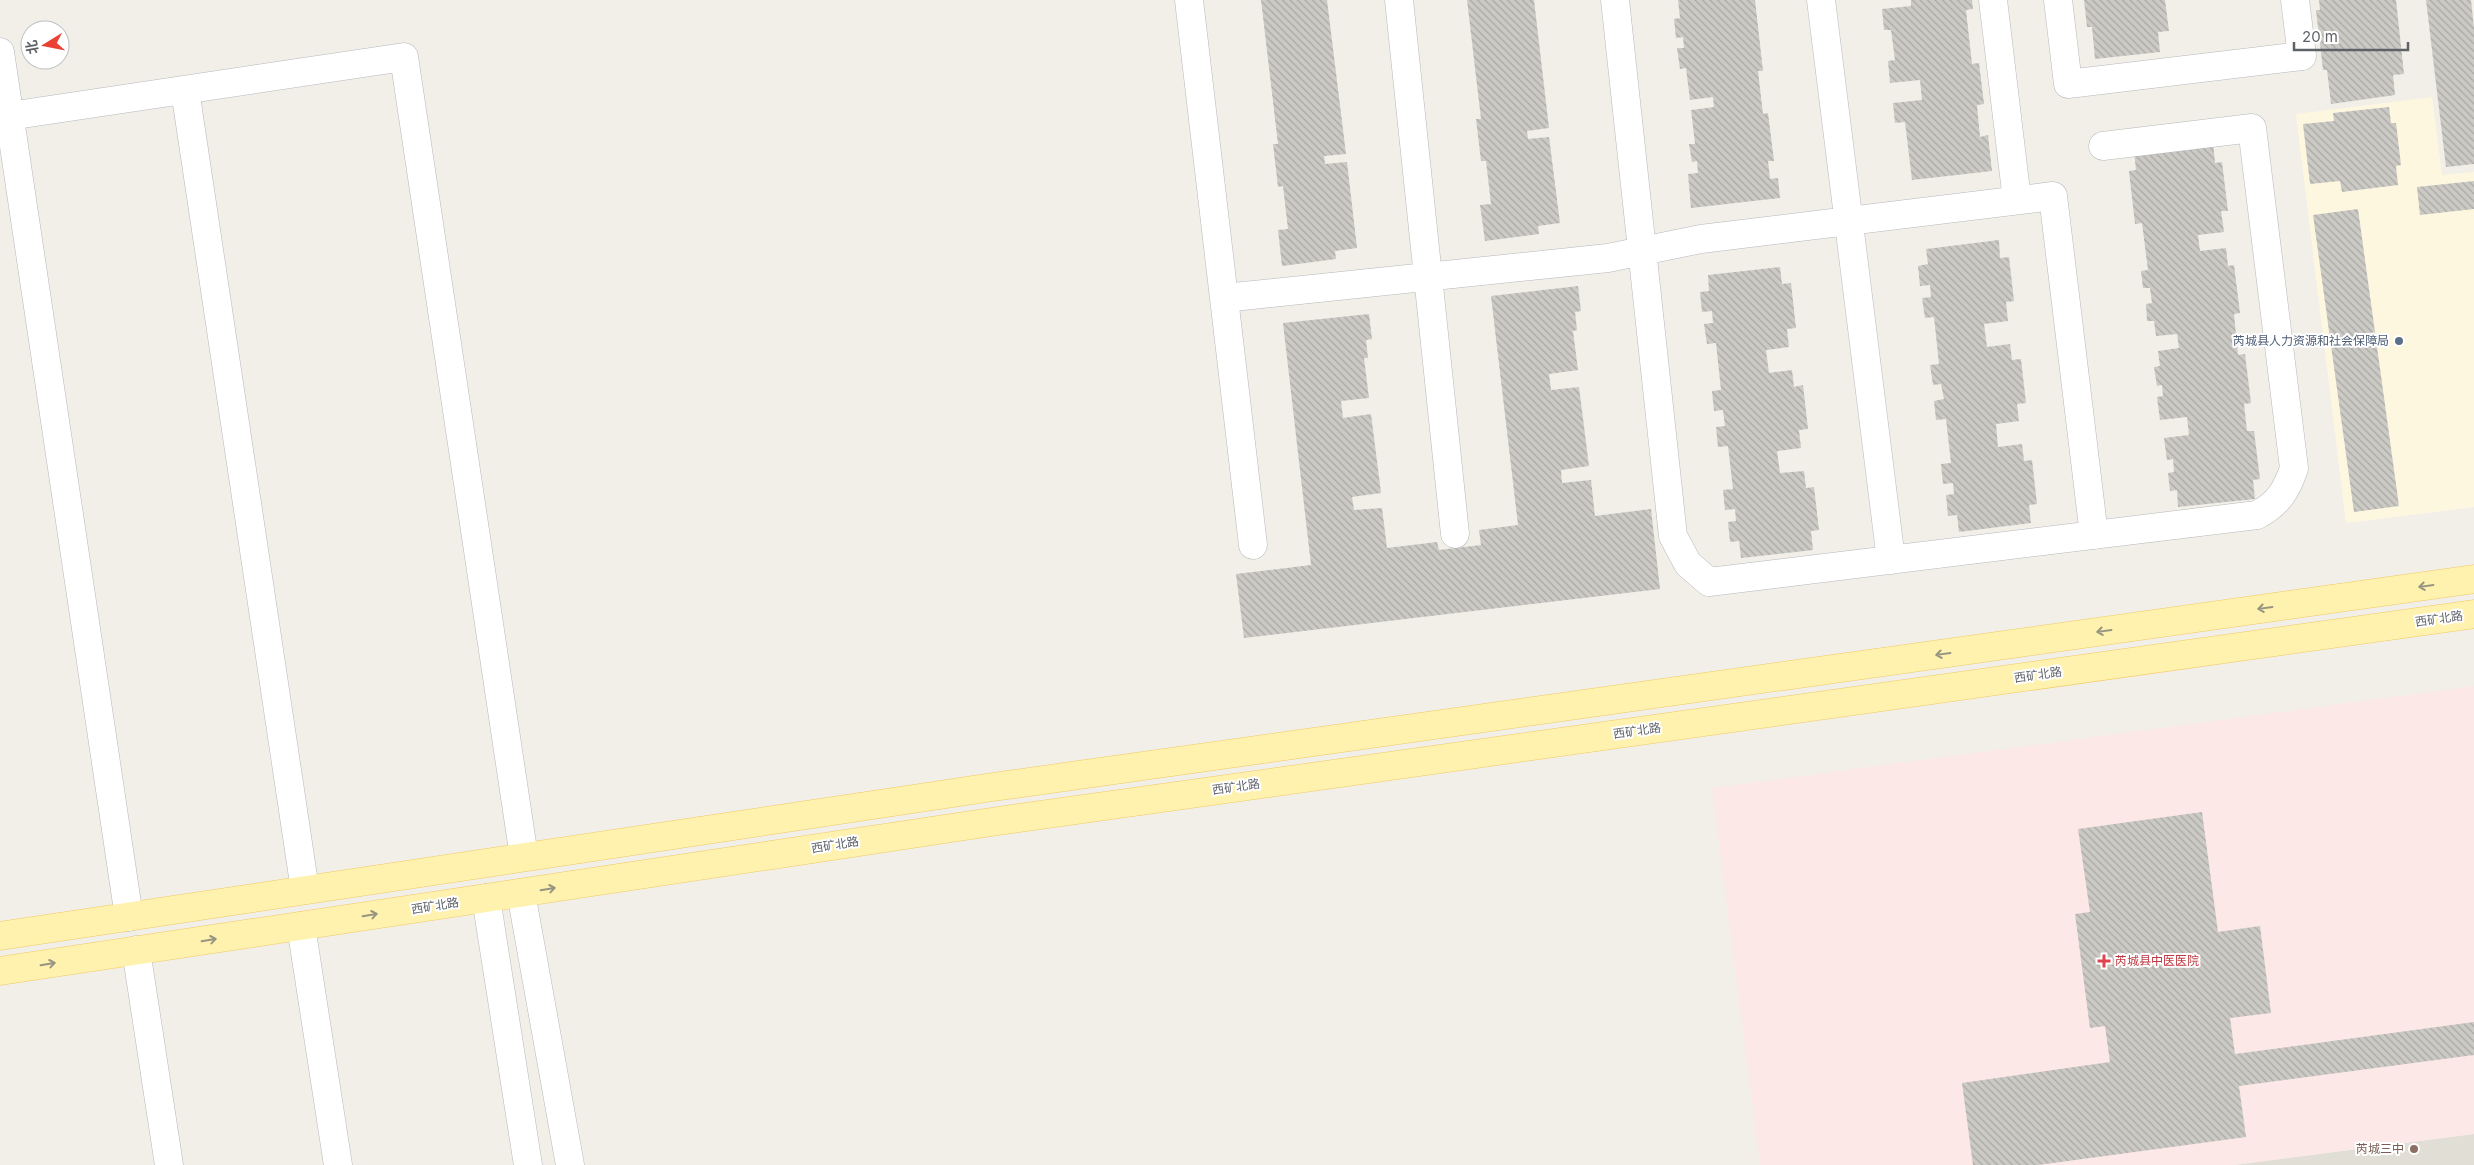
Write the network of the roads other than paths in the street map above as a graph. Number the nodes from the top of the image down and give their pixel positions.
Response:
1 (1189, 0) edge
2 (1399, 0) edge
3 (1615, 0) edge
4 (1821, 0) edge
5 (1993, 0) edge
6 (2058, 0) edge
7 (2295, 0) edge
8 (0, 52) edge
9 (184, 90) junction
10 (10, 116) junction
11 (2103, 146) dead end
12 (2017, 200) junction
13 (1849, 221) junction
14 (1642, 250) junction
15 (1428, 277) junction
16 (1224, 298) junction
17 (1455, 534) dead end
18 (2094, 535) junction
19 (1253, 545) dead end
20 (1891, 560) junction
21 (2474, 579) edge
22 (2474, 614) edge
23 (524, 857) junction
24 (304, 890) junction
25 (521, 893) junction
26 (486, 898) junction
27 (130, 917) junction
28 (301, 926) junction
29 (0, 936) edge
30 (136, 950) junction
31 (0, 971) edge
32 (169, 1165) edge
33 (338, 1165) edge
34 (528, 1165) edge
35 (570, 1165) edge

1 - 16 street
2 - 15 street
3 - 14 street
4 - 13 street
5 - 12 street
6 - 7 street
8 - 10 street
9 - 10 street
9 - 23 street
9 - 24 street
10 - 27 street
11 - 18 street
12 - 13 street
12 - 18 street
13 - 14 street
13 - 20 street
14 - 15 street
14 - 20 street
15 - 16 street
15 - 17 street
16 - 19 street
18 - 20 street
21 -> 23 main road
25 -> 22 main road, 西矿北路
23 - 24 main road
24 - 27 main road
25 - 26 main road, 西矿北路
25 - 35 street
28 -> 26 main road, 西矿北路
26 - 34 street
27 - 29 main road
30 -> 28 main road, 西矿北路
28 - 33 street
31 -> 30 main road, 西矿北路
30 - 32 street

